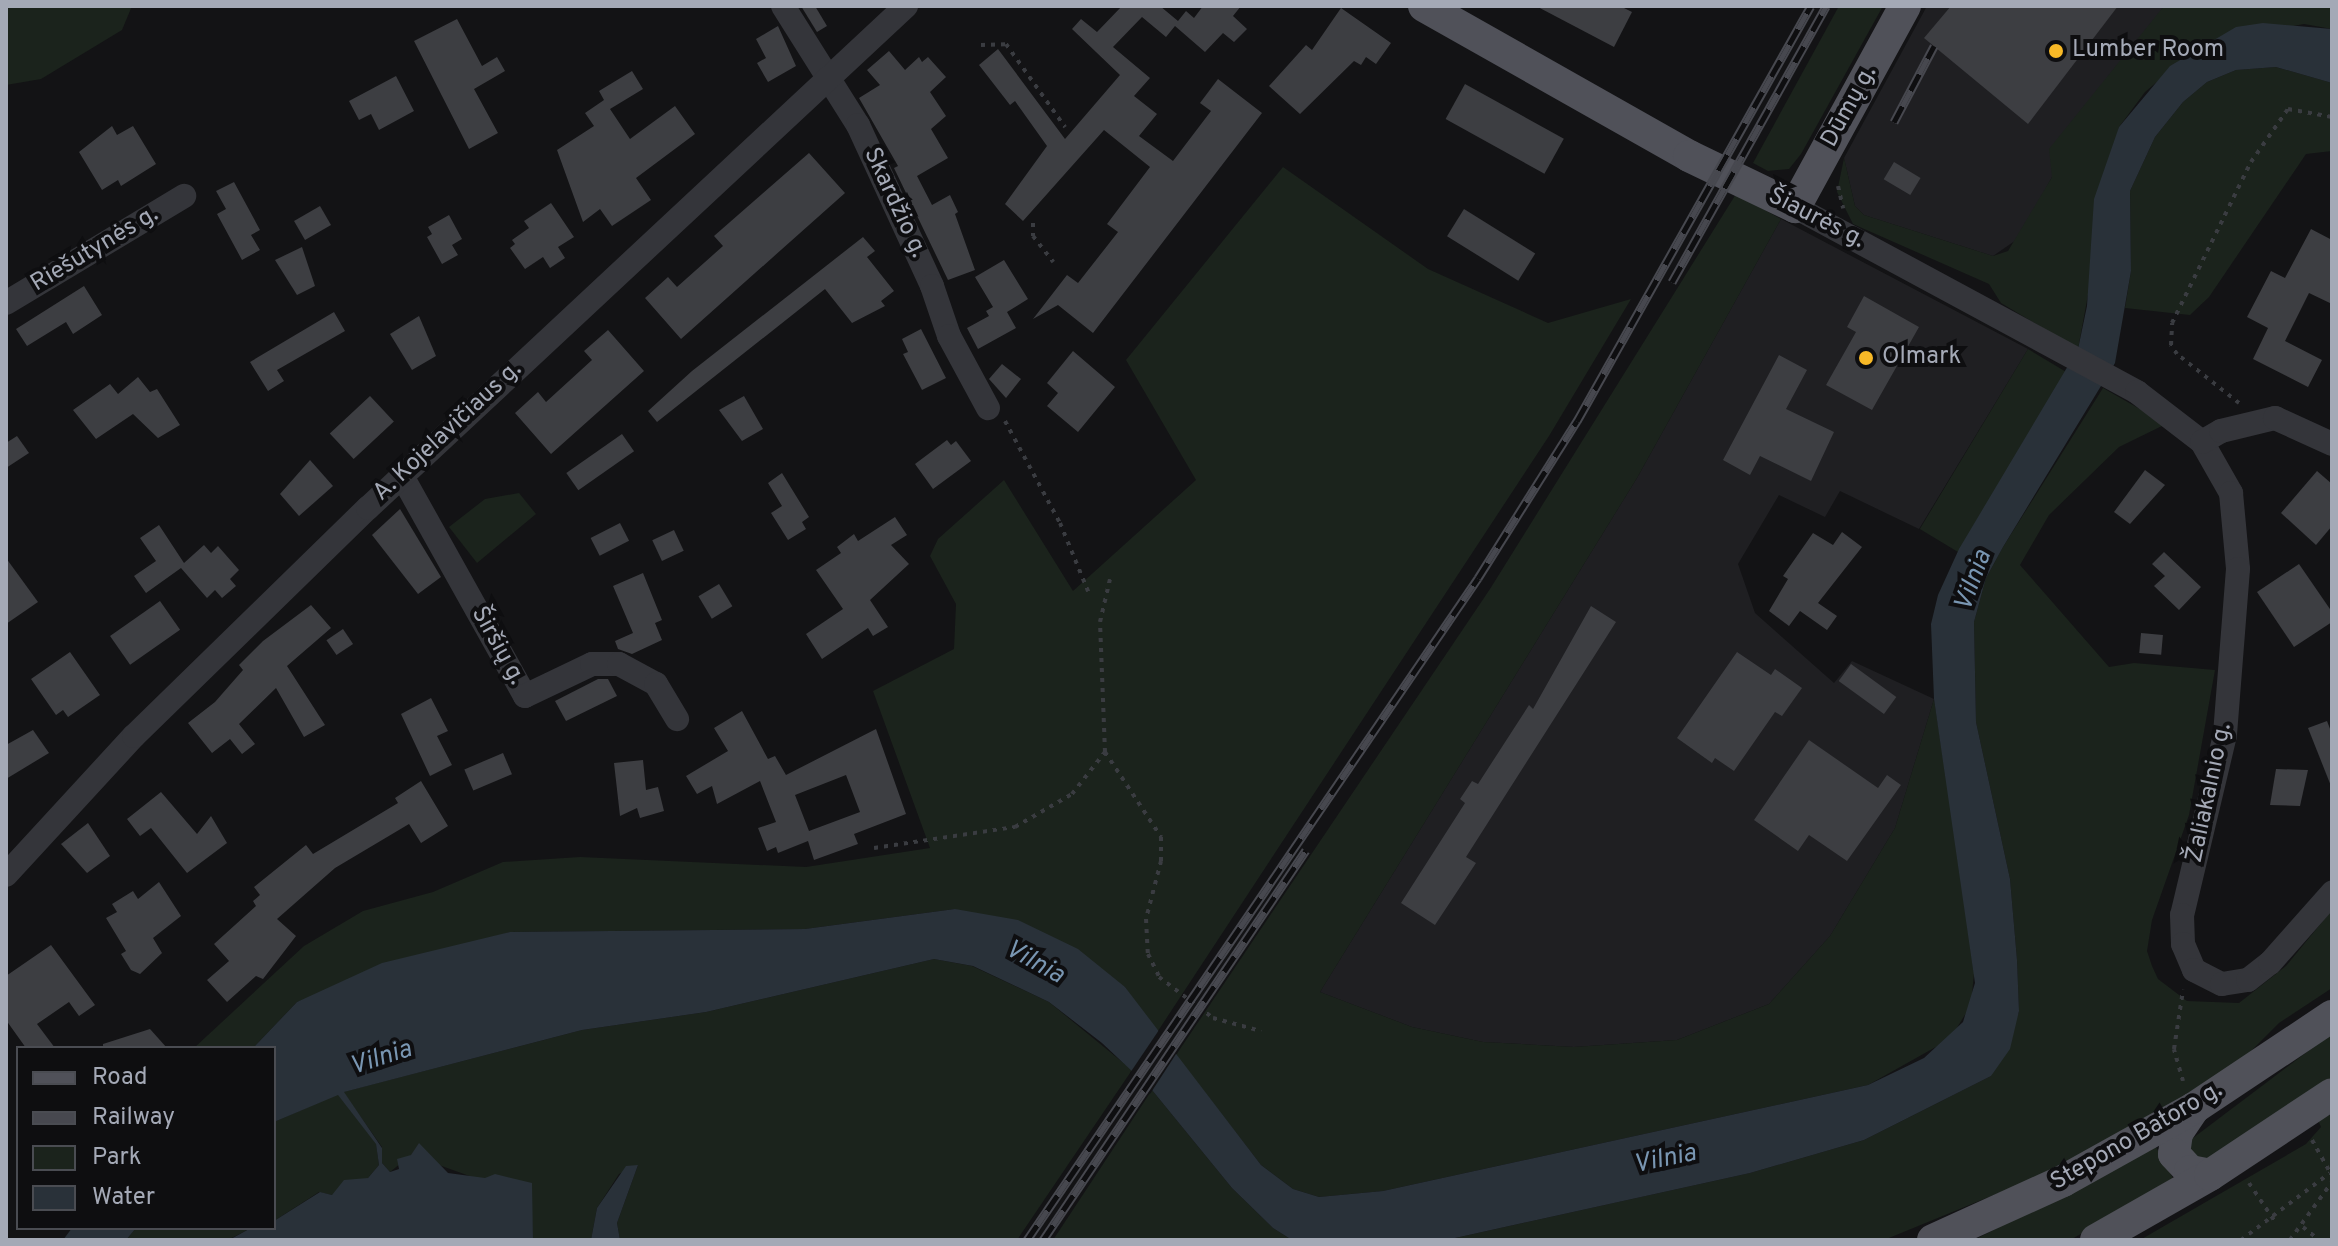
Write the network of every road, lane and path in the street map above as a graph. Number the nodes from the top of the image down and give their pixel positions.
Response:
1 (783, 6) edge
2 (906, 6) edge
3 (1424, 6) edge
4 (1905, 6) edge
5 (981, 45) dead end
6 (830, 77) junction
7 (2332, 117) edge
8 (1065, 127) dead end
9 (184, 196) dead end
10 (1795, 207) junction
11 (1033, 223) dead end
12 (1053, 262) dead end
13 (6, 303) edge
14 (995, 413) joint
15 (2251, 422) junction
16 (2202, 442) junction
17 (2332, 444) edge
18 (402, 476) junction
19 (1110, 579) dead end
20 (1088, 591) dead end
21 (677, 719) dead end
22 (1105, 752) junction
23 (874, 848) dead end
24 (6, 875) edge
25 (2332, 893) edge
26 (2194, 970) junction
27 (2332, 1016) edge
28 (1261, 1031) dead end
29 (2188, 1094) junction
30 (2332, 1094) edge
31 (2311, 1138) dead end
32 (2331, 1174) edge
33 (2210, 1175) junction
34 (2332, 1182) edge
35 (2249, 1183) dead end
36 (2274, 1220) junction
37 (2303, 1227) junction
38 (1933, 1240) edge
39 (2096, 1240) edge
40 (2241, 1240) edge
41 (2290, 1240) edge
42 (2319, 1240) edge

1 - 6 street, Skardžio g.
2 - 6 street, A. Kojelavičiaus g.
3 - 10 main road, Šiaurės g.
4 - 10 main road, Dūmų g.
5 - 8 path
6 - 14 street, Skardžio g.
6 - 18 street, A. Kojelavičiaus g.
7 - 15 path
9 - 13 street, Riešutynės g.
10 - 16 street, Šiaurės g.
11 - 12 path
14 - 20 path
15 - 16 street
15 - 17 street
16 - 26 street, Žaliakalnio g.
18 - 21 street, Širšių g.
18 - 24 street, A. Kojelavičiaus g.
19 - 22 path
22 - 23 path
22 - 28 path
25 - 26 street
26 - 29 path
27 - 29 main road, Stepono Batoro g.
29 - 33 main road
29 - 38 main road, Stepono Batoro g.
30 - 33 main road
31 - 32 path
32 - 36 path
33 - 39 main road
34 - 37 path
35 - 36 path
36 - 40 path
37 - 41 path
37 - 42 path

